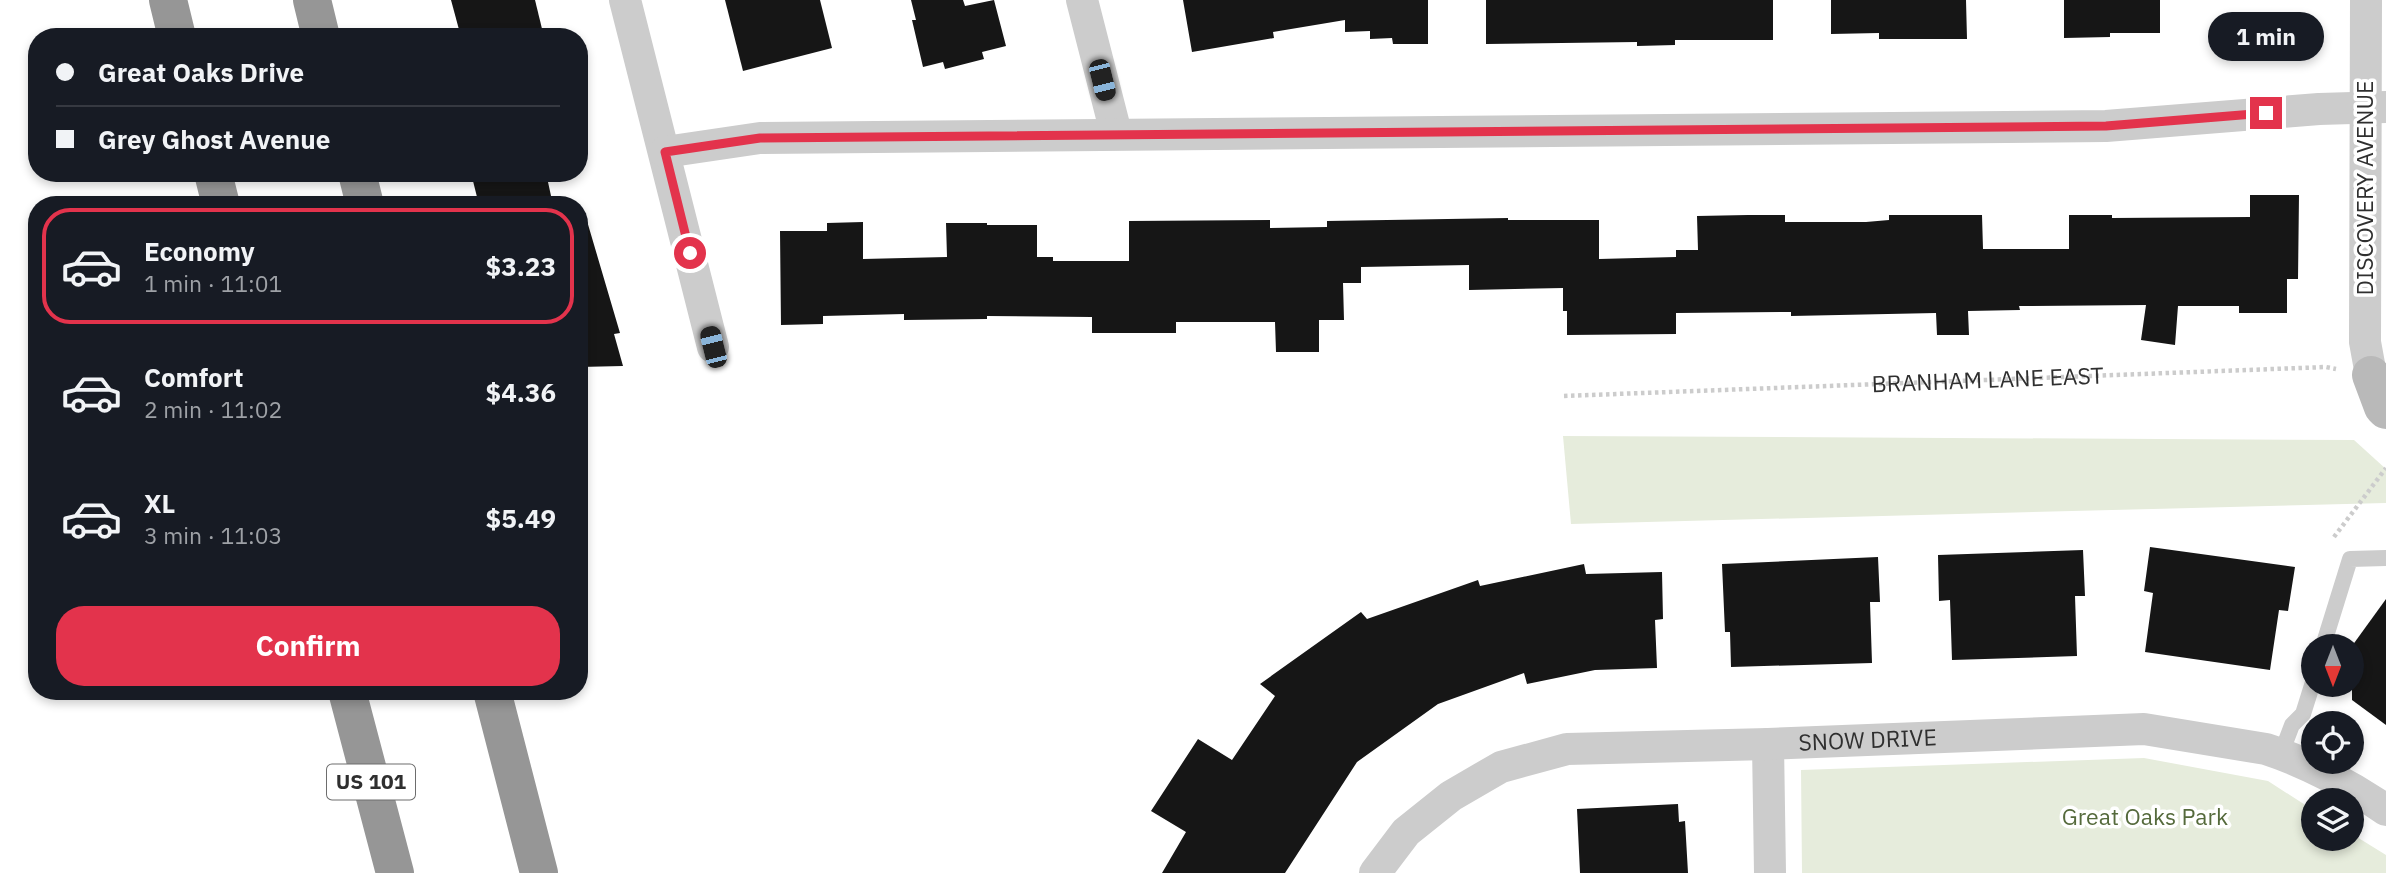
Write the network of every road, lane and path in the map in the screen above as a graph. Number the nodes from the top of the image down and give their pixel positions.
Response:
1 (168, 0) edge
2 (312, 0) edge
3 (625, 0) edge
4 (1082, 0) edge
5 (2365, 0) edge
6 (175, 28) edge
7 (319, 28) edge
8 (2376, 108) edge
9 (1116, 133) junction
10 (665, 152) junction
11 (713, 347) dead end
12 (2371, 375) junction
13 (1564, 397) dead end
14 (2386, 410) edge
15 (2386, 468) edge
16 (2328, 543) dead end
17 (2386, 558) edge
18 (2327, 634) edge
19 (2308, 697) edge
20 (349, 700) edge
21 (494, 700) edge
22 (1768, 744) junction
23 (2281, 754) junction
24 (2386, 810) edge
25 (394, 873) edge
26 (539, 873) edge
27 (1375, 873) edge
28 (1770, 873) edge

1 - 6 highway
2 - 7 highway
3 - 10 street
4 - 9 street
5 - 8 street, DISCOVERY AVENUE
8 - 9 street
8 - 12 street, DISCOVERY AVENUE
9 - 10 street
10 - 11 street
12 - 13 path, BRANHAM LANE EAST
12 - 14 street
15 - 16 path
17 - 18 lane
19 - 23 lane
20 - 25 highway, US 101
21 - 26 highway
22 - 23 street, SNOW DRIVE
22 - 27 street, SNOW DRIVE
22 - 28 street
23 - 24 street, SNOW DRIVE

